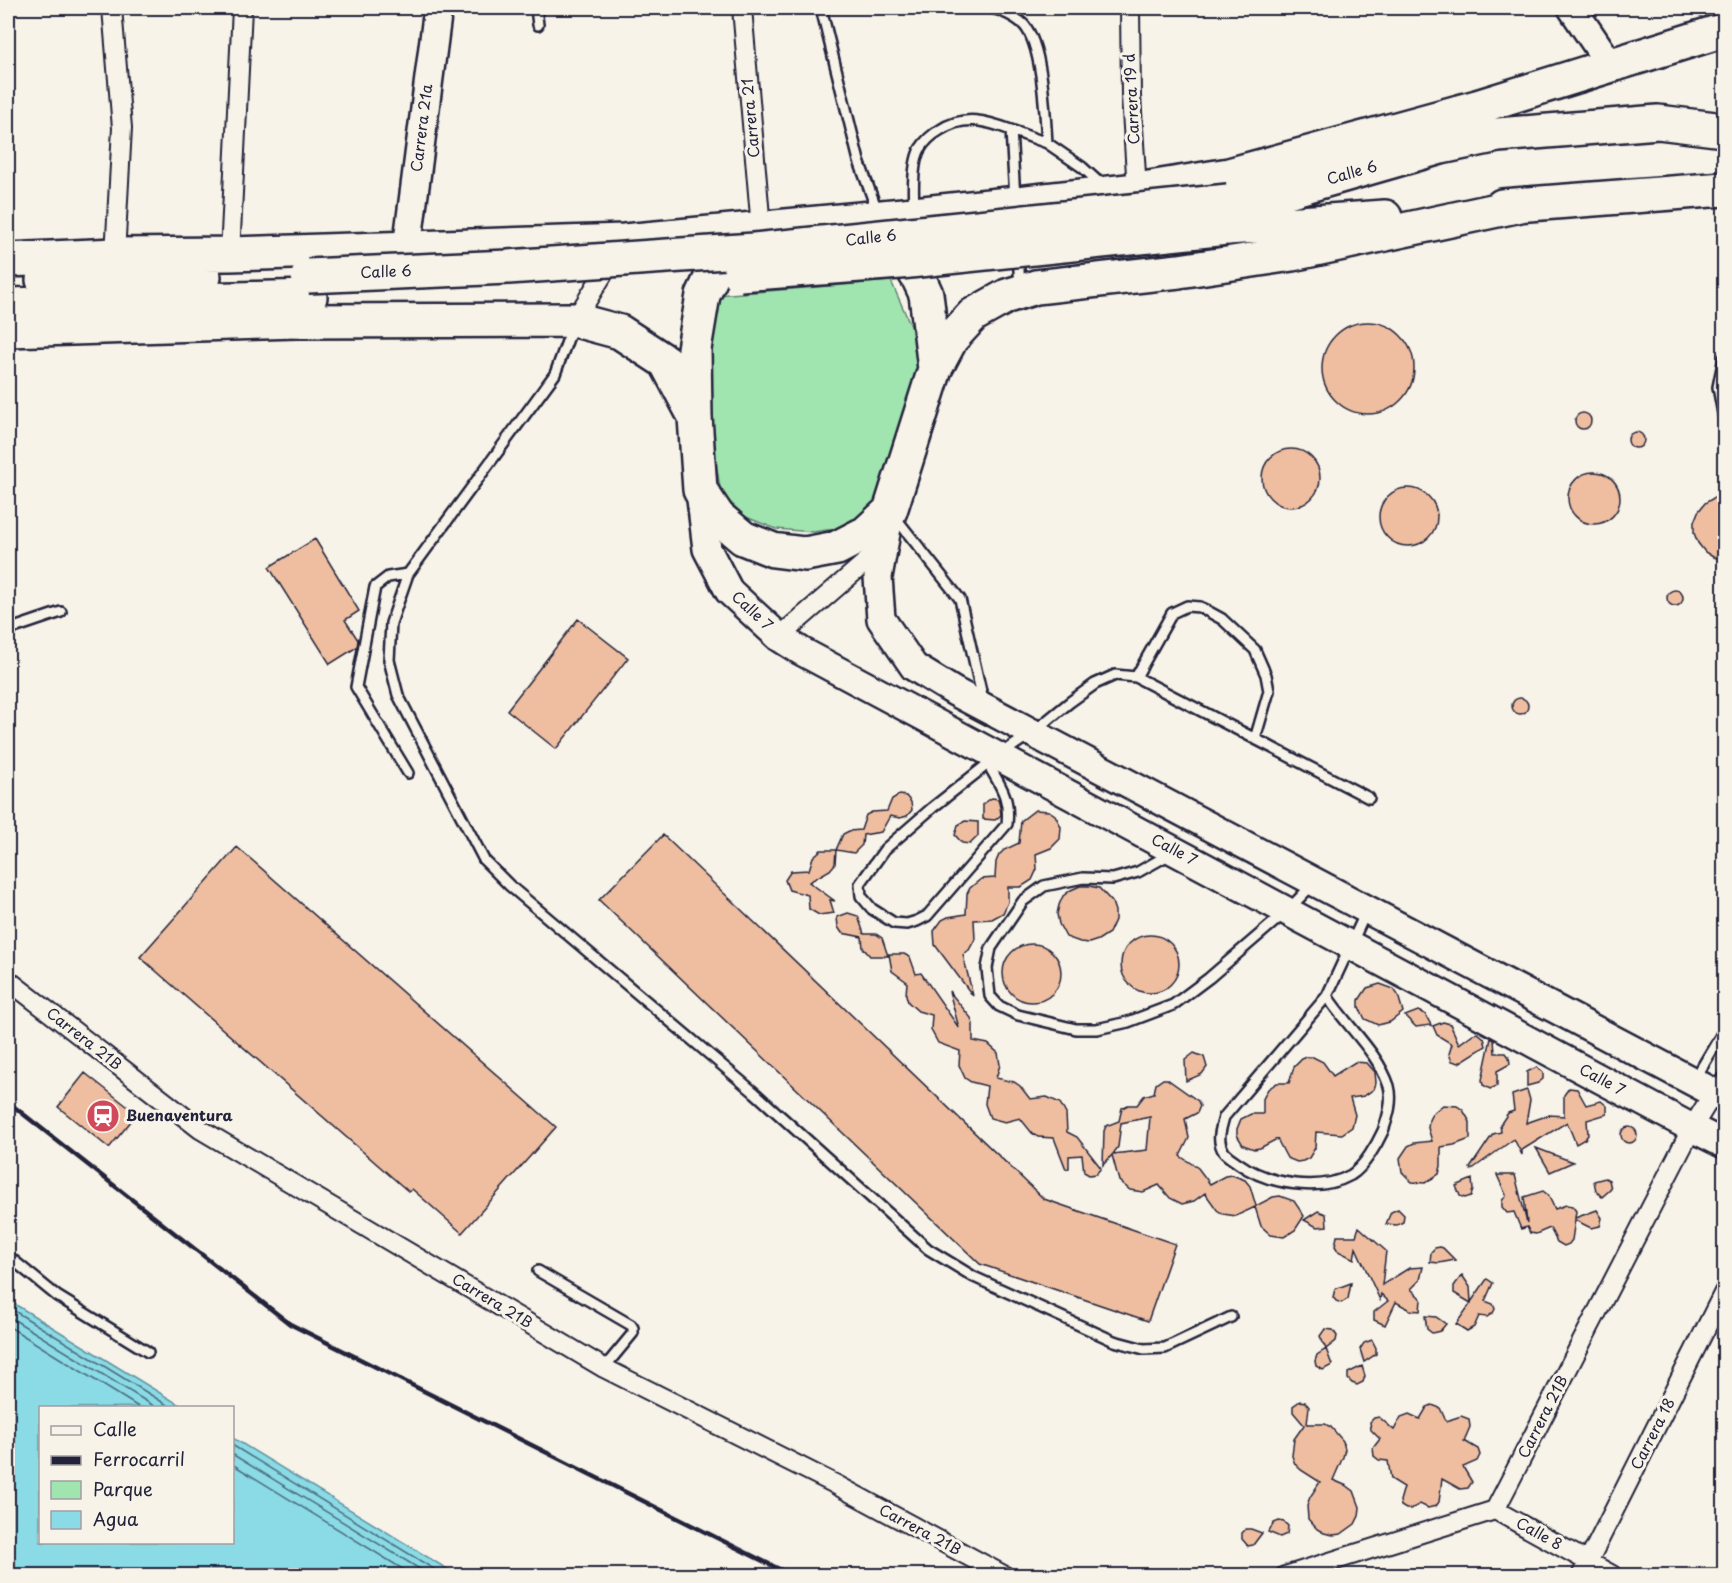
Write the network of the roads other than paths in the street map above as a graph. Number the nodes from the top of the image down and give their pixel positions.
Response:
1 (112, 8) edge
2 (242, 8) edge
3 (438, 8) edge
4 (537, 8) edge
5 (742, 8) edge
6 (821, 8) edge
7 (991, 8) edge
8 (1130, 8) edge
9 (1572, 8) edge
10 (538, 25) dead end
11 (1725, 30) edge
12 (1611, 66) junction
13 (1476, 107) junction
14 (1658, 122) junction
15 (1011, 130) junction
16 (1725, 130) edge
17 (1047, 143) junction
18 (1725, 189) edge
19 (1124, 191) junction
20 (1015, 202) junction
21 (1525, 204) junction
22 (914, 214) junction
23 (1227, 214) junction
24 (879, 217) junction
25 (747, 230) junction
26 (624, 241) junction
27 (406, 248) junction
28 (230, 254) junction
29 (116, 255) junction
30 (8, 260) edge
31 (8, 281) edge
32 (309, 286) junction
33 (1020, 291) junction
34 (8, 305) edge
35 (575, 320) junction
36 (8, 330) edge
37 (1725, 358) edge
38 (935, 369) junction
39 (695, 417) junction
40 (1725, 419) edge
41 (700, 490) junction
42 (890, 511) junction
43 (883, 547) junction
44 (408, 574) junction
45 (61, 612) dead end
46 (8, 630) edge
47 (779, 637) junction
48 (1136, 677) junction
49 (985, 708) junction
50 (1032, 733) junction
51 (1255, 739) junction
52 (993, 760) junction
53 (408, 773) dead end
54 (1369, 798) dead end
55 (1168, 847) junction
56 (1315, 882) junction
57 (1368, 910) junction
58 (1287, 911) junction
59 (1351, 945) junction
60 (8, 980) edge
61 (1327, 996) junction
62 (1725, 1030) edge
63 (1714, 1086) edge
64 (1692, 1128) junction
65 (1725, 1144) edge
66 (8, 1256) edge
67 (538, 1271) dead end
68 (1725, 1292) edge
69 (1231, 1317) dead end
70 (148, 1352) dead end
71 (604, 1368) junction
72 (1495, 1510) junction
73 (1585, 1568) edge
74 (1005, 1575) edge
75 (1286, 1575) edge
76 (1614, 1575) edge

1 - 29 street
2 - 28 street
3 - 27 main road, Carrera 21a
4 - 10 lane
5 - 25 street, Carrera 21
6 - 24 lane
7 - 17 lane
8 - 19 street, Carrera 19 d
9 - 12 main road
11 - 12 highway
12 - 13 highway
13 - 14 highway
13 - 19 highway
14 - 16 highway, Calle 6
14 - 23 highway, Calle 6
15 - 17 lane
15 - 20 lane
15 - 22 lane
17 - 19 lane
18 - 21 highway, Calle 6
19 - 20 highway
20 - 22 highway
20 - 33 lane
21 - 23 highway, Calle 6
21 - 33 highway
22 - 24 highway
23 - 32 highway, Calle 6, bridge
24 - 25 highway
24 - 38 highway
25 - 26 highway
25 - 39 highway
26 - 27 highway
26 - 35 street
27 - 28 highway
28 - 29 highway
29 - 30 highway
31 - 32 highway, Calle 6
32 - 34 highway, Calle 6
33 - 38 highway
35 - 36 highway
35 - 39 highway
35 - 44 lane
37 - 40 lane
38 - 42 highway
39 - 41 highway
41 - 42 highway
41 - 47 main road, Calle 7
42 - 43 main road
42 - 49 lane
43 - 47 street
43 - 49 main road
44 - 53 lane
44 - 69 lane
45 - 46 lane
47 - 52 main road, Calle 7
48 - 50 lane
48 - 51 lane
48 - 51 lane
49 - 50 main road
50 - 52 lane
50 - 56 main road
51 - 54 lane
52 - 52 lane
52 - 55 main road, Calle 7
55 - 58 main road, Calle 7
55 - 58 lane
56 - 57 main road
56 - 58 lane
57 - 59 lane
57 - 63 main road
58 - 59 main road, Calle 7
59 - 61 lane
59 - 64 main road, Calle 7
60 - 71 street, Carrera 21B
61 - 61 lane
62 - 63 lane
63 - 64 street, Carrera 21B
64 - 65 main road, Calle 7
64 - 72 street, Carrera 21B
66 - 70 lane
67 - 71 lane
68 - 73 street, Carrera 18
71 - 74 street, Carrera 21B
72 - 73 street, Calle 8
72 - 75 street
73 - 76 street, Calle 8

